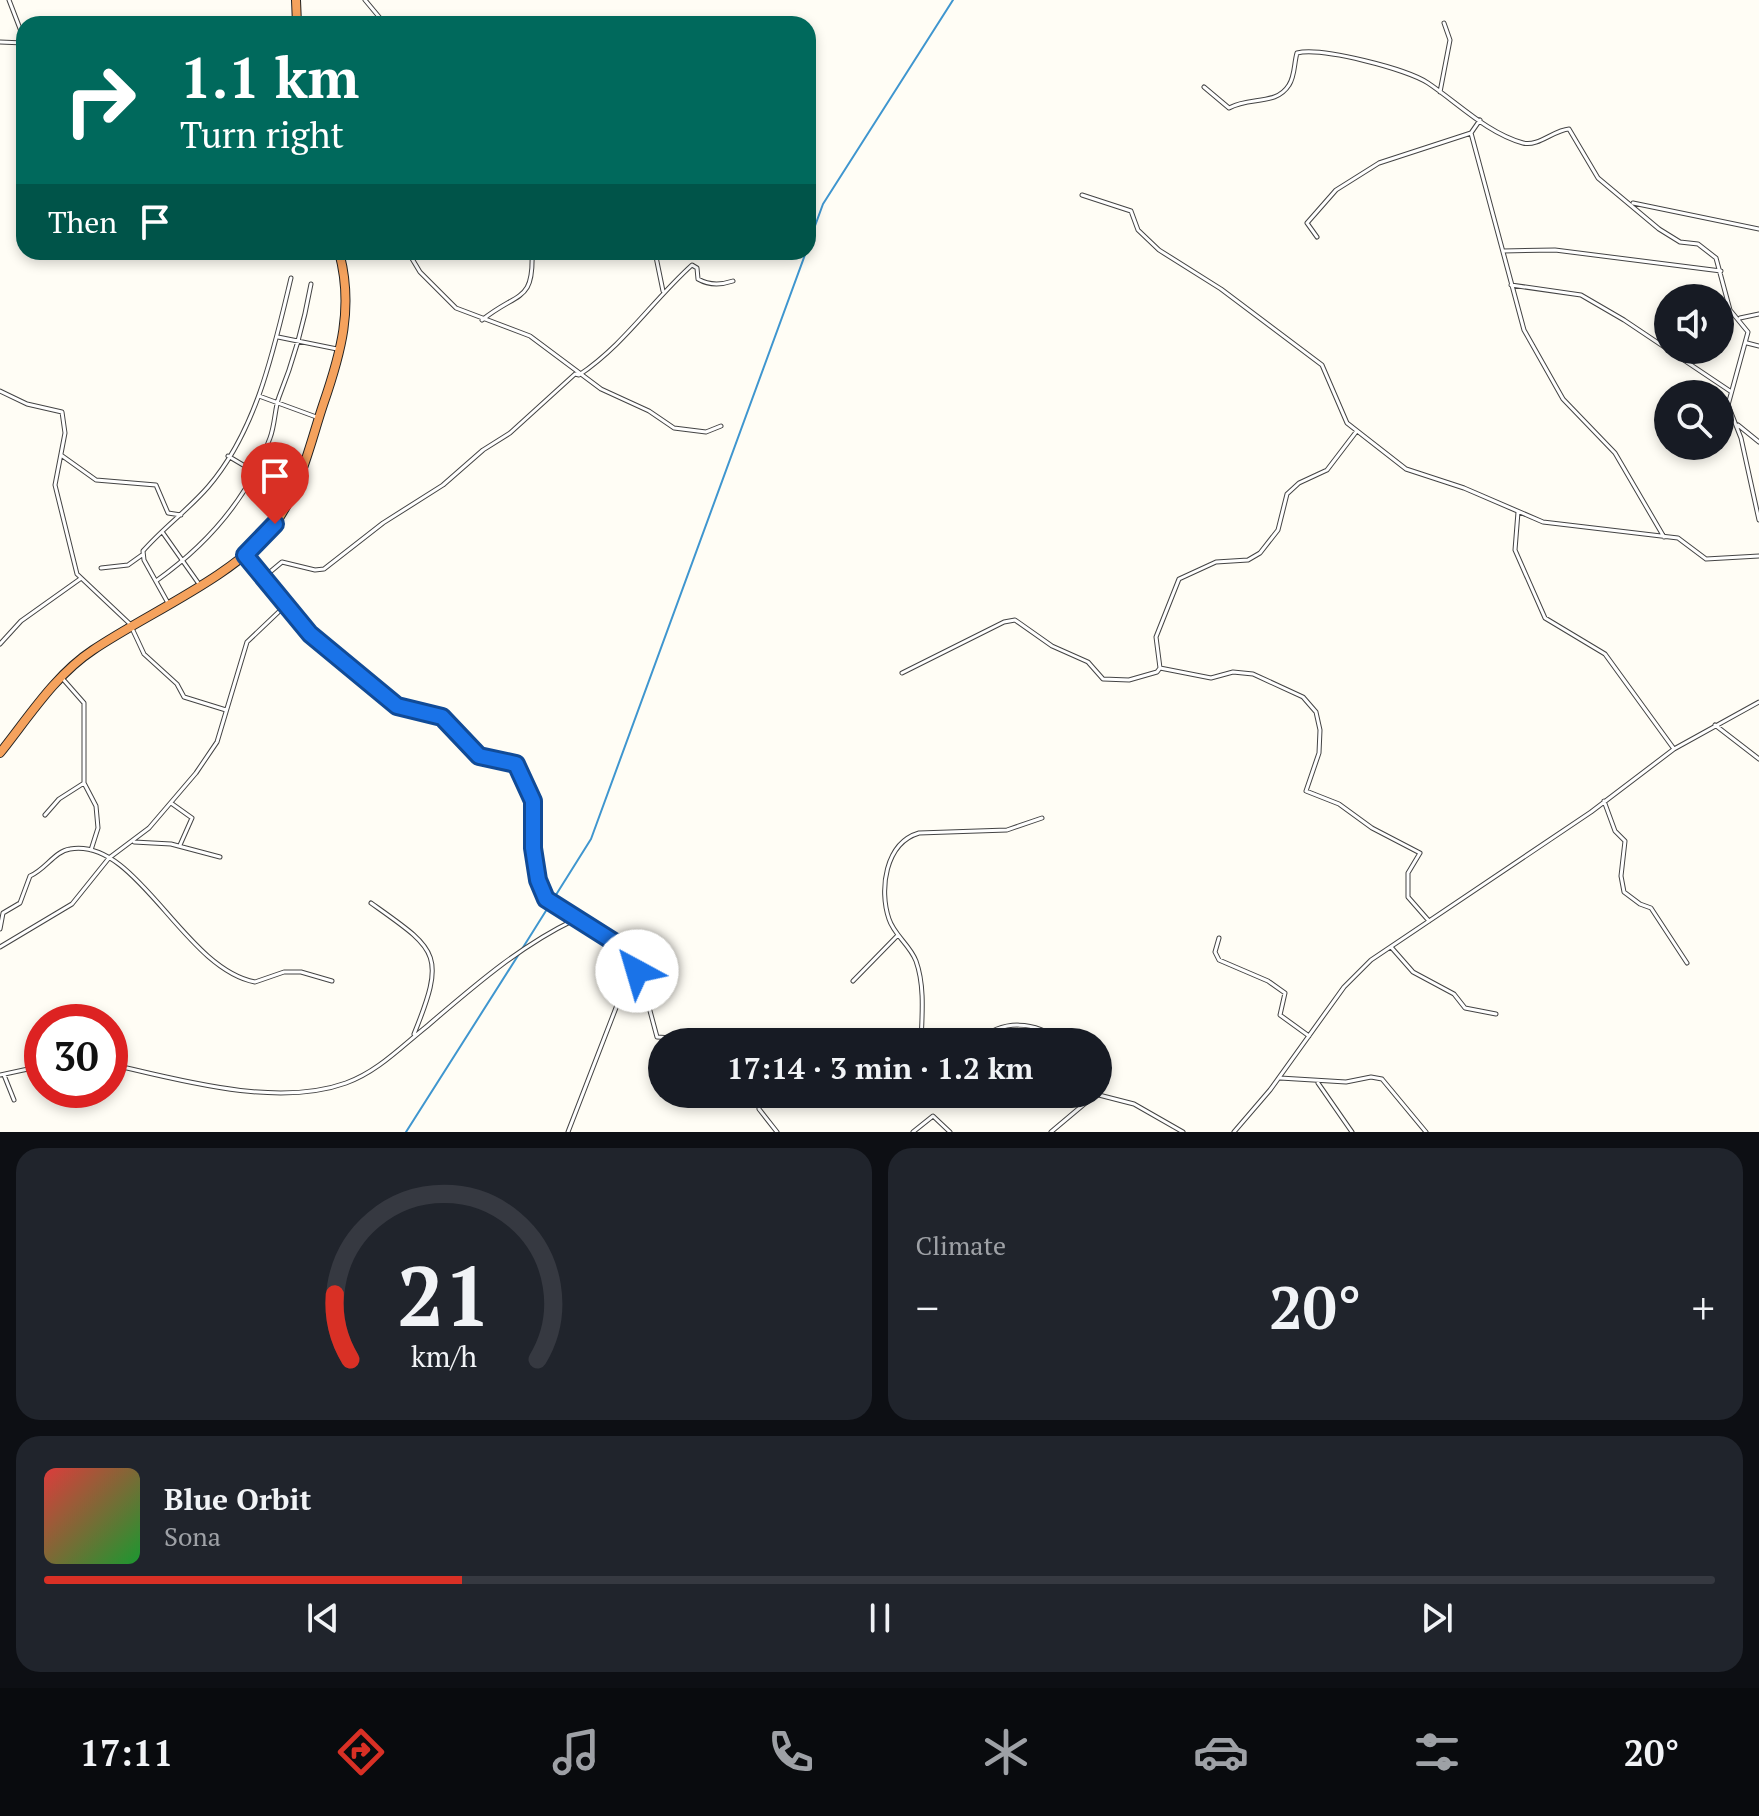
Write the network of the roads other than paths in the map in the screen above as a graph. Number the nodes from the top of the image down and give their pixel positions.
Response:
1 (9, 0) edge
2 (365, 0) edge
3 (378, 16) edge
4 (16, 19) edge
5 (1444, 23) dead end
6 (1204, 87) dead end
7 (1440, 92) junction
8 (1480, 120) junction
9 (1471, 133) junction
10 (1082, 195) dead end
11 (1630, 202) junction
12 (1759, 229) edge
13 (1317, 237) dead end
14 (1503, 251) junction
15 (340, 260) edge
16 (413, 260) edge
17 (532, 260) edge
18 (657, 260) edge
19 (1721, 271) junction
20 (291, 278) dead end
21 (733, 281) dead end
22 (311, 284) dead end
23 (1511, 285) junction
24 (663, 291) junction
25 (1759, 314) edge
26 (1740, 318) junction
27 (482, 320) junction
28 (276, 336) junction
29 (298, 343) junction
30 (1747, 343) junction
31 (1759, 346) edge
32 (341, 350) junction
33 (579, 375) junction
34 (1714, 380) edge
35 (1733, 380) edge
36 (0, 391) edge
37 (258, 396) junction
38 (279, 405) junction
39 (319, 418) junction
40 (1735, 423) joint
41 (721, 426) dead end
42 (1356, 432) junction
43 (1759, 442) edge
44 (60, 454) junction
45 (228, 456) junction
46 (255, 472) junction
47 (1518, 512) junction
48 (181, 515) junction
49 (1759, 520) edge
50 (163, 533) junction
51 (1664, 538) junction
52 (142, 555) junction
53 (245, 555) junction
54 (1759, 556) edge
55 (182, 561) junction
56 (101, 568) dead end
57 (264, 577) junction
58 (80, 579) junction
59 (156, 581) junction
60 (199, 584) junction
61 (168, 603) junction
62 (287, 604) junction
63 (130, 624) junction
64 (0, 644) edge
65 (1160, 668) junction
66 (902, 673) dead end
67 (62, 678) junction
68 (1759, 702) edge
69 (226, 710) junction
70 (1714, 724) junction
71 (1, 748) edge
72 (1674, 749) junction
73 (1759, 759) edge
74 (84, 783) junction
75 (1604, 801) junction
76 (171, 803) junction
77 (45, 815) dead end
78 (1042, 818) dead end
79 (133, 842) junction
80 (180, 845) junction
81 (91, 850) junction
82 (220, 857) dead end
83 (109, 858) junction
84 (371, 903) dead end
85 (574, 920) junction
86 (1429, 921) junction
87 (0, 929) edge
88 (898, 935) junction
89 (1219, 938) dead end
90 (0, 947) edge
91 (1391, 947) junction
92 (629, 961) junction
93 (1687, 963) dead end
94 (332, 981) dead end
95 (853, 981) dead end
96 (1496, 1014) dead end
97 (655, 1028) edge
98 (921, 1028) edge
99 (998, 1028) edge
100 (1034, 1028) edge
101 (1309, 1036) junction
102 (413, 1038) junction
103 (128, 1068) edge
104 (24, 1070) edge
105 (2, 1075) edge
106 (1279, 1078) junction
107 (1317, 1081) junction
108 (1112, 1098) edge
109 (14, 1100) dead end
110 (759, 1108) edge
111 (1079, 1108) edge
112 (568, 1132) edge
113 (777, 1132) edge
114 (913, 1132) edge
115 (950, 1132) edge
116 (1051, 1132) edge
117 (1183, 1132) edge
118 (1234, 1132) edge
119 (1352, 1132) edge
120 (1426, 1132) edge

1 - 4 street
2 - 3 street
5 - 7 street
6 - 7 street
7 - 8 street
8 - 9 street
8 - 11 street
9 - 13 street
9 - 14 street
10 - 42 street
11 - 12 street
11 - 19 street
14 - 19 street
14 - 23 street
15 - 32 highway
16 - 27 street
17 - 27 street
18 - 24 street
19 - 26 street
20 - 28 street
21 - 24 street
22 - 29 street
23 - 34 street
23 - 51 street
24 - 33 street
25 - 26 street
26 - 30 street
27 - 33 street
28 - 29 street
28 - 37 street
29 - 32 street
29 - 38 street
30 - 31 street
30 - 35 street
32 - 39 highway
33 - 41 street
33 - 57 street
36 - 44 street
37 - 38 street
37 - 45 street
38 - 39 street
38 - 46 street
39 - 53 highway
40 - 43 street
40 - 49 street
42 - 47 street
42 - 65 street
44 - 48 street
44 - 58 street
45 - 46 street
45 - 48 street
46 - 55 street
47 - 51 street
47 - 72 street
48 - 50 street
50 - 52 street
50 - 55 street
51 - 54 street
52 - 56 street
52 - 59 street
53 - 57 street
53 - 60 highway
55 - 59 street
55 - 60 street
57 - 62 street
58 - 63 street
58 - 64 street
59 - 61 street
60 - 61 highway
61 - 63 highway
62 - 69 street
62 - 85 street
63 - 67 highway
63 - 69 street
65 - 66 street
65 - 86 street
67 - 71 highway
67 - 74 street
68 - 70 street
69 - 76 street
70 - 72 street
70 - 73 street
72 - 75 street
74 - 77 street
74 - 81 street
75 - 86 street
75 - 93 street
76 - 79 street
76 - 80 street
78 - 88 street
79 - 80 street
79 - 83 street
80 - 82 street
81 - 83 street
81 - 87 street
83 - 90 street
83 - 94 street
84 - 102 street
85 - 92 street
85 - 102 street
86 - 91 street
88 - 95 street
88 - 98 street
89 - 101 street
91 - 96 street
91 - 101 street
92 - 97 street
92 - 112 street
99 - 100 street
101 - 106 street
102 - 103 street
104 - 105 street
105 - 109 street
106 - 107 street
106 - 118 street
107 - 119 street
107 - 120 street
108 - 117 street
110 - 113 street
111 - 116 street
114 - 115 street

